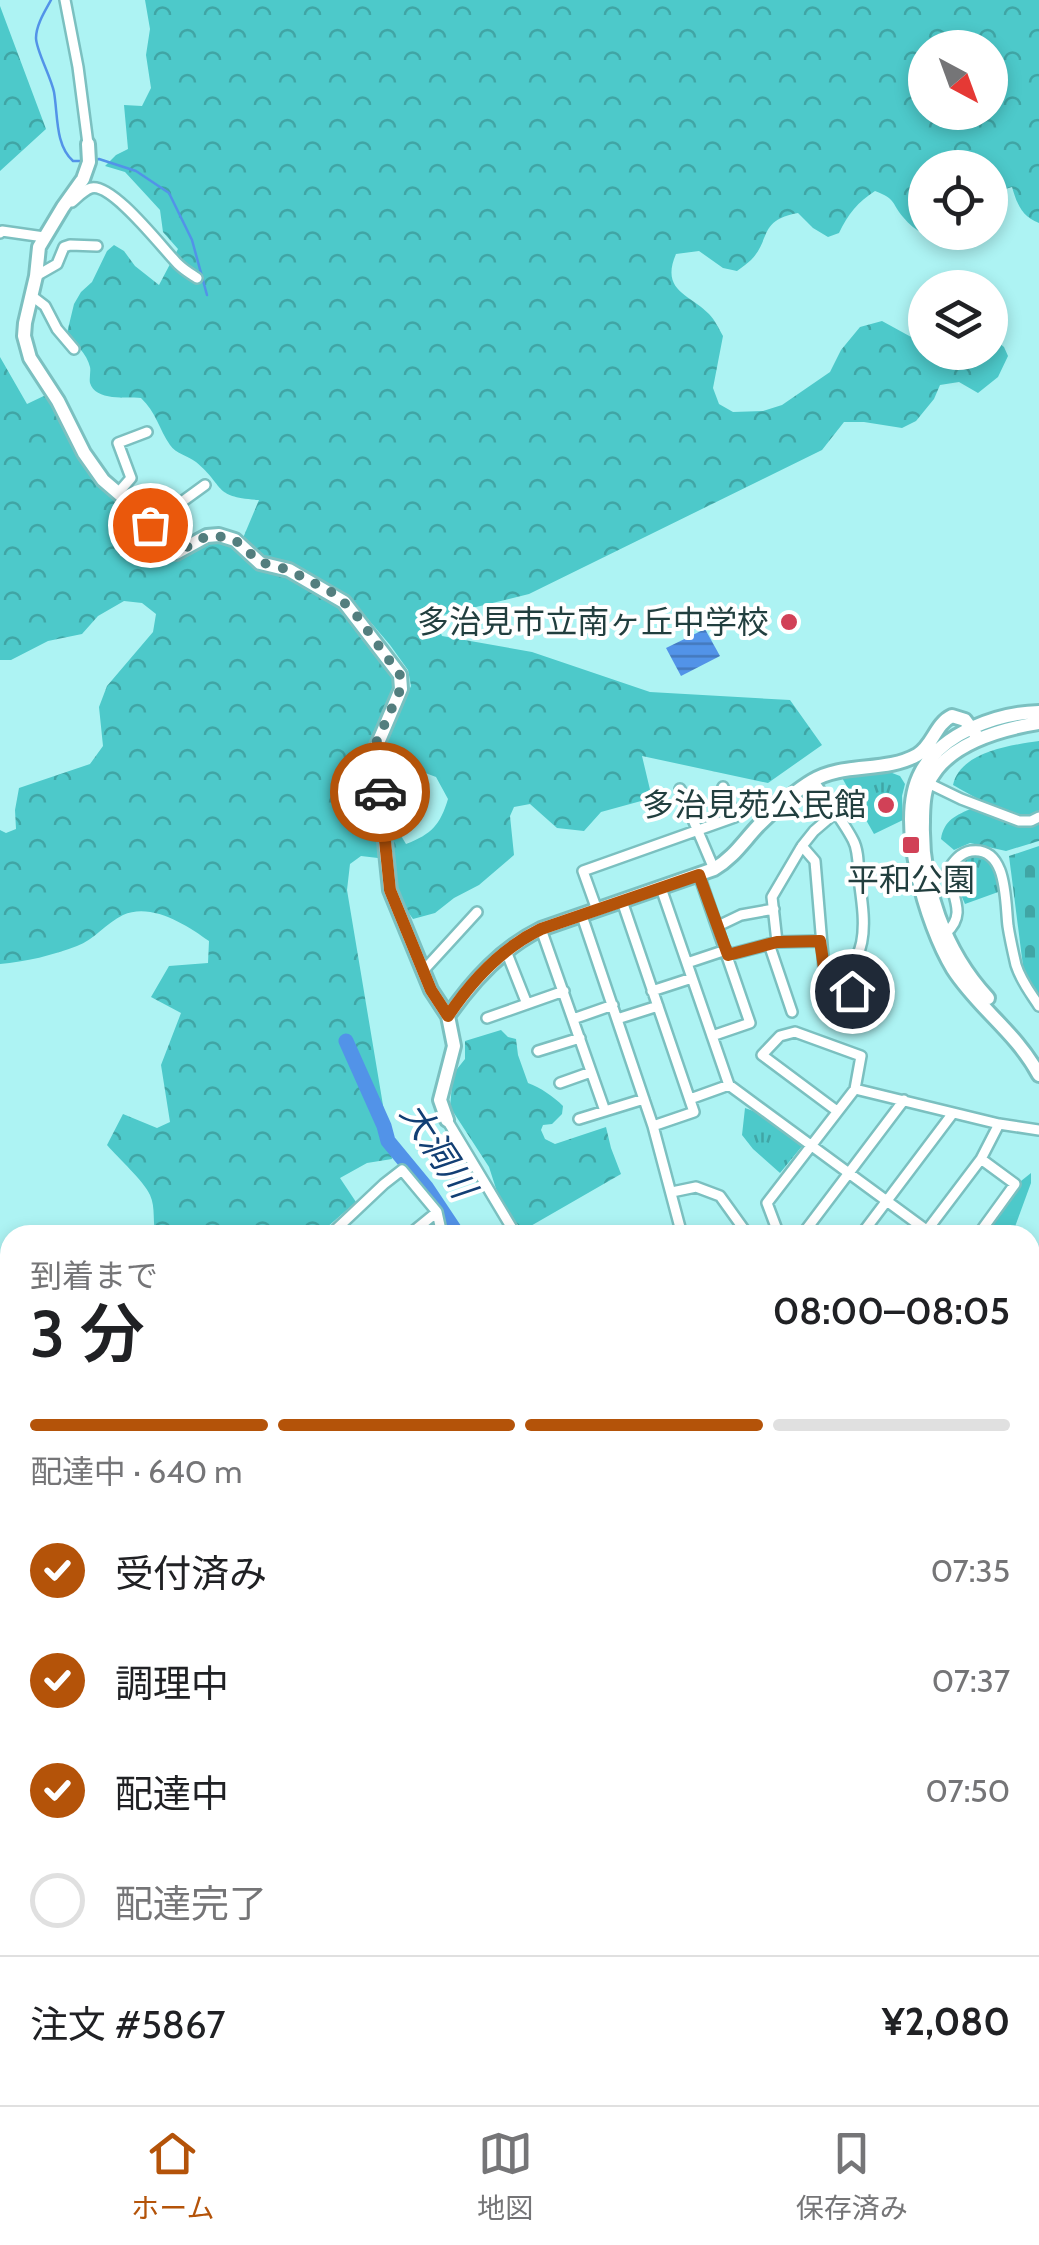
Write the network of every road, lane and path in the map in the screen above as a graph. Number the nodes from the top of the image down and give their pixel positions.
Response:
1 (65, 0) edge
2 (88, 144) joint
3 (62, 206) junction
4 (0, 233) edge
5 (44, 237) junction
6 (97, 246) dead end
7 (36, 276) junction
8 (198, 278) dead end
9 (32, 296) junction
10 (74, 349) dead end
11 (147, 432) dead end
12 (205, 485) dead end
13 (118, 492) junction
14 (150, 525) junction
15 (1039, 712) edge
16 (1039, 724) edge
17 (975, 734) junction
18 (813, 780) junction
19 (928, 783) junction
20 (723, 787) dead end
21 (680, 789) dead end
22 (835, 812) junction
23 (1039, 817) edge
24 (698, 830) junction
25 (802, 846) junction
26 (714, 870) junction
27 (699, 875) junction
28 (661, 888) junction
29 (622, 901) junction
30 (774, 909) junction
31 (597, 910) junction
32 (477, 912) dead end
33 (582, 916) junction
34 (718, 926) junction
35 (541, 929) junction
36 (946, 933) junction
37 (820, 941) junction
38 (773, 943) junction
39 (506, 951) junction
40 (727, 952) junction
41 (687, 963) junction
42 (423, 971) junction
43 (692, 978) junction
44 (826, 981) junction
45 (652, 990) junction
46 (564, 991) junction
47 (880, 1001) dead end
48 (527, 1004) junction
49 (612, 1005) junction
50 (658, 1006) junction
51 (1039, 1006) edge
52 (792, 1012) dead end
53 (448, 1016) junction
54 (487, 1018) dead end
55 (574, 1019) junction
56 (618, 1019) junction
57 (712, 1036) junction
58 (580, 1038) junction
59 (538, 1052) dead end
60 (1039, 1058) edge
61 (592, 1072) junction
62 (1039, 1075) edge
63 (560, 1083) dead end
64 (729, 1085) junction
65 (856, 1088) junction
66 (644, 1099) junction
67 (690, 1099) junction
68 (904, 1100) junction
69 (605, 1111) junction
70 (837, 1112) junction
71 (954, 1113) junction
72 (447, 1120) joint
73 (578, 1120) dead end
74 (999, 1124) junction
75 (653, 1126) junction
76 (1039, 1130) edge
77 (811, 1144) junction
78 (981, 1158) junction
79 (849, 1172) junction
80 (672, 1192) junction
81 (887, 1201) junction
82 (437, 1212) junction
83 (341, 1225) edge
84 (421, 1225) edge
85 (440, 1225) edge
86 (510, 1225) edge
87 (680, 1225) edge
88 (741, 1225) edge
89 (775, 1225) edge
90 (809, 1225) edge
91 (869, 1225) edge
92 (917, 1225) edge
93 (934, 1225) edge
94 (985, 1225) edge

1 - 2 street
2 - 3 street
3 - 5 street
3 - 8 street
4 - 5 street
5 - 7 street
6 - 7 street
7 - 9 street
9 - 10 street
9 - 13 street
11 - 13 street
12 - 14 street
13 - 14 street
14 - 42 street
15 - 17 street
16 - 17 street
17 - 18 street
17 - 19 street
17 - 62 street
18 - 22 street
18 - 26 street
19 - 23 street
19 - 36 street
20 - 24 street
21 - 24 street
22 - 25 street
22 - 44 street
24 - 26 street
24 - 31 street
25 - 30 street
25 - 37 street
26 - 27 street
27 - 28 street
27 - 34 street
28 - 29 street
28 - 41 street
29 - 31 street
29 - 45 street
30 - 34 street
30 - 38 street
31 - 33 street
32 - 42 street
33 - 35 street
33 - 49 street
34 - 40 street
35 - 39 street
35 - 46 street
36 - 51 street
36 - 60 street
37 - 38 street
37 - 44 street
38 - 40 street
38 - 52 street
39 - 48 street
39 - 53 street
40 - 41 street
40 - 57 street
41 - 43 street
42 - 53 street
43 - 45 street
43 - 57 street
44 - 47 street
45 - 50 street
46 - 48 street
46 - 55 street
48 - 54 street
49 - 55 street
49 - 56 street
50 - 56 street
50 - 67 street
53 - 72 street
55 - 58 street
56 - 66 street
57 - 64 street
58 - 59 street
58 - 61 street
61 - 63 street
61 - 69 street
64 - 67 street
64 - 77 street
65 - 68 street
65 - 70 street
65 - 70 street
66 - 69 street
66 - 75 street
67 - 75 street
68 - 71 street
68 - 79 street
69 - 73 street
70 - 77 street
71 - 74 street
71 - 81 street
72 - 86 street
74 - 76 street
74 - 78 street
75 - 80 street
77 - 79 street
77 - 89 street
78 - 93 street
78 - 94 street
79 - 81 street
79 - 90 street
80 - 87 street
80 - 88 street
81 - 91 street
81 - 92 street
82 - 83 street
82 - 84 street
82 - 85 street

